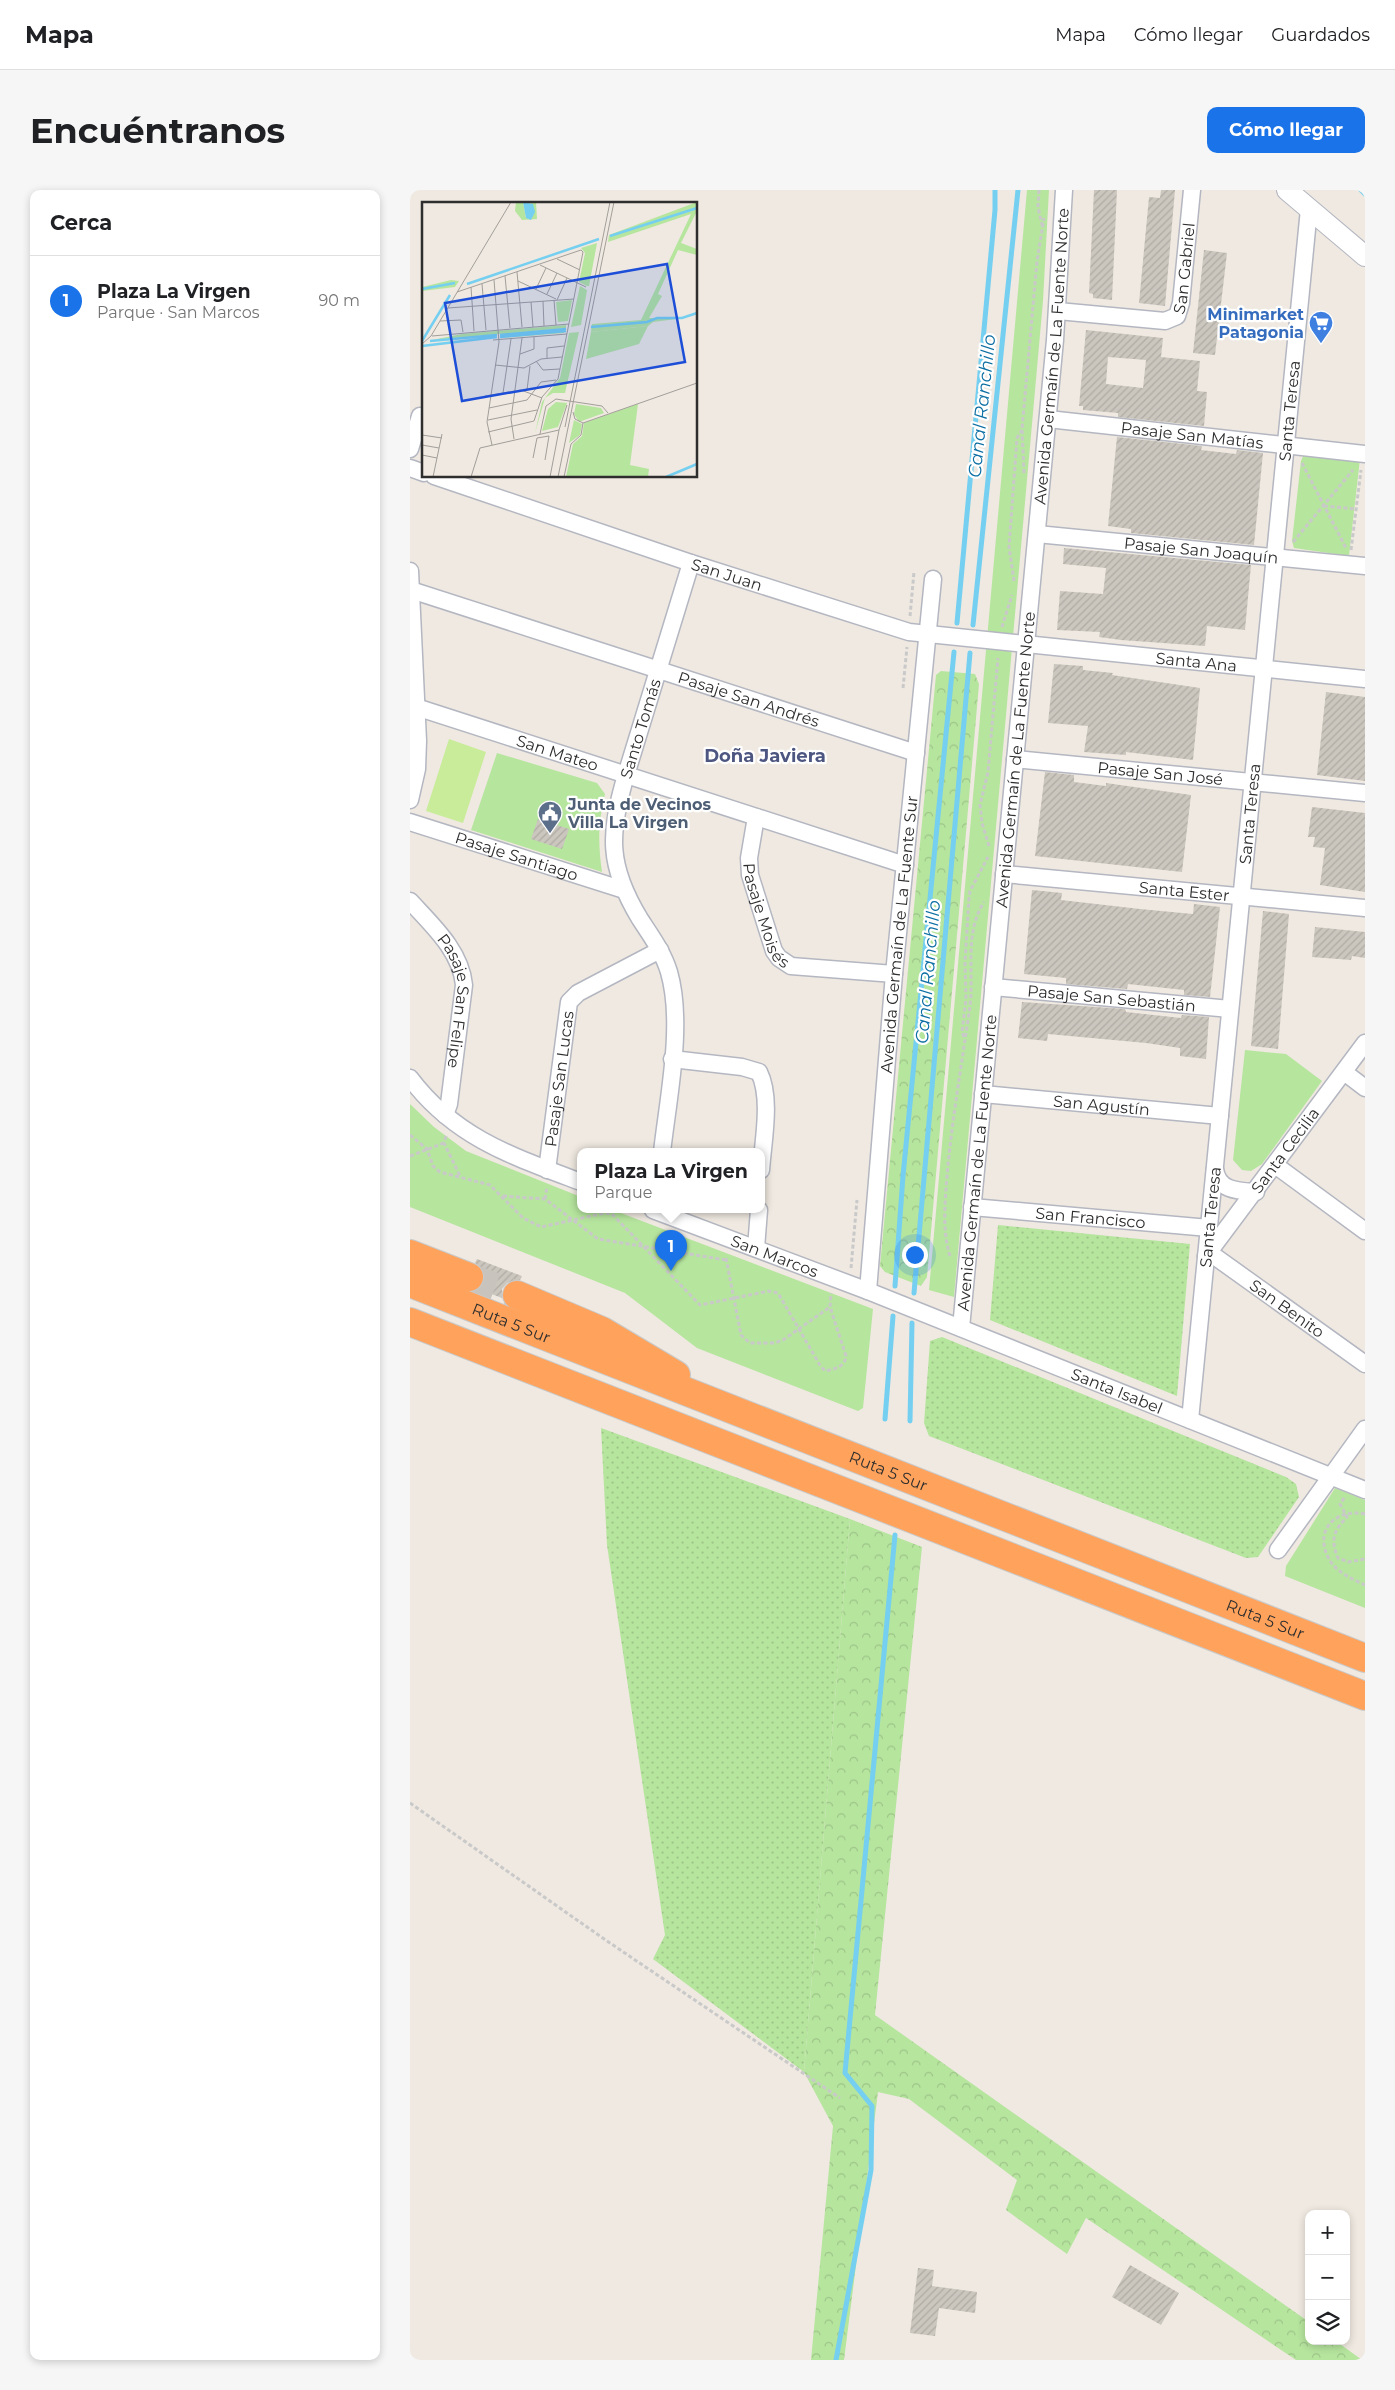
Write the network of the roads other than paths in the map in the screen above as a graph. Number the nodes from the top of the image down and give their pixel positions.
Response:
1 (1064, 190) edge
2 (1192, 190) edge
3 (1287, 190) edge
4 (1309, 209) junction
5 (1365, 256) edge
6 (1058, 311) junction
7 (420, 416) dead end
8 (1048, 419) junction
9 (1290, 446) junction
10 (410, 449) edge
11 (1361, 462) edge
12 (410, 468) edge
13 (422, 472) edge
14 (440, 478) edge
15 (1037, 534) junction
16 (1277, 557) junction
17 (691, 563) junction
18 (1365, 566) edge
19 (410, 571) edge
20 (933, 579) dead end
21 (411, 590) edge
22 (928, 635) junction
23 (1026, 645) junction
24 (1264, 669) junction
25 (659, 670) junction
26 (1365, 679) edge
27 (413, 707) edge
28 (916, 753) junction
29 (1015, 759) junction
30 (626, 774) junction
31 (1253, 783) junction
32 (1365, 793) edge
33 (410, 800) edge
34 (756, 817) junction
35 (410, 822) edge
36 (905, 865) junction
37 (1004, 874) junction
38 (624, 890) junction
39 (1242, 897) junction
40 (410, 900) edge
41 (1365, 908) edge
42 (660, 950) junction
43 (894, 974) junction
44 (993, 987) junction
45 (1230, 1009) junction
46 (1365, 1043) edge
47 (672, 1059) junction
48 (1344, 1072) junction
49 (410, 1078) edge
50 (1365, 1088) edge
51 (983, 1094) junction
52 (445, 1115) junction
53 (1220, 1116) junction
54 (662, 1148) edge
55 (762, 1148) edge
56 (1275, 1165) junction
57 (1215, 1169) junction
58 (548, 1175) junction
59 (577, 1181) edge
60 (1256, 1192) junction
61 (972, 1207) junction
62 (663, 1213) edge
63 (759, 1213) edge
64 (1209, 1228) junction
65 (1365, 1230) edge
66 (756, 1248) junction
67 (410, 1254) edge
68 (1208, 1255) junction
69 (469, 1277) tunnel mouth
70 (410, 1284) edge
71 (868, 1291) junction
72 (517, 1295) tunnel mouth
73 (410, 1322) edge
74 (961, 1328) junction
75 (1365, 1364) edge
76 (1190, 1420) junction
77 (760, 1423) junction
78 (1365, 1429) edge
79 (1330, 1476) junction
80 (1359, 1488) edge
81 (1278, 1550) dead end
82 (1365, 1658) edge
83 (1365, 1696) edge

1 - 6 street, Avenida Germaín de La Fuente Norte
2 - 6 street, San Gabriel
3 - 4 street
4 - 5 street
4 - 9 street, Santa Teresa
6 - 8 street, Avenida Germaín de La Fuente Norte
7 - 10 street
8 - 9 street, Pasaje San Matías
8 - 15 street, Avenida Germaín de La Fuente Norte
9 - 11 street, Pasaje San Matías
9 - 16 street, Santa Teresa
12 - 13 street
14 - 17 street, San Juan
15 - 16 street, Pasaje San Joaquín
15 - 23 street, Avenida Germaín de La Fuente Norte
16 - 18 street, Pasaje San Joaquín
16 - 24 street, Santa Teresa
17 - 22 street, San Juan
17 - 25 street, Santo Tomás
19 - 21 street
20 - 22 street, Avenida Germaín de La Fuente Sur
21 - 25 street, Pasaje San Andrés
21 - 27 street
22 - 23 street, San Juan
22 - 28 street, Avenida Germaín de La Fuente Sur
23 - 24 street, Santa Ana
23 - 29 street, Avenida Germaín de La Fuente Norte
24 - 26 street, Santa Ana
24 - 31 street, Santa Teresa
25 - 28 street, Pasaje San Andrés
25 - 30 street, Santo Tomás
27 - 30 street, San Mateo
27 - 33 street
28 - 36 street, Avenida Germaín de La Fuente Sur
29 - 31 street, Pasaje San José
29 - 37 street, Avenida Germaín de La Fuente Norte
30 - 34 street, San Mateo
30 - 38 street, Santo Tomás
31 - 32 street, Pasaje San José
31 - 39 street, Santa Teresa
34 - 36 street, San Mateo
34 - 43 street, Pasaje Moisés
35 - 38 street, Pasaje Santiago
36 - 43 street, Avenida Germaín de La Fuente Sur
37 - 39 street, Santa Ester
37 - 44 street, Avenida Germaín de La Fuente Norte
38 - 42 street, Santo Tomás
39 - 41 street, Santa Ester
39 - 45 street, Santa Teresa
40 - 52 street, Pasaje San Felipe
42 - 47 street, Santo Tomás
42 - 58 street, Pasaje San Lucas
43 - 71 street, Avenida Germaín de La Fuente Sur
44 - 45 street, Pasaje San Sebastián
44 - 51 street, Avenida Germaín de La Fuente Norte
45 - 53 street, Santa Teresa
46 - 48 street, Santa Cecilia
47 - 54 street, Santo Tomás
47 - 55 street
48 - 50 street
48 - 56 street, Santa Cecilia
49 - 52 street
51 - 53 street, San Agustín
51 - 61 street, Avenida Germaín de La Fuente Norte
52 - 58 street
53 - 57 street, Santa Teresa
56 - 60 street, Santa Cecilia
56 - 65 street
57 - 60 street
57 - 64 street, Santa Teresa
58 - 59 street
60 - 68 street, Santa Cecilia
61 - 64 street, San Francisco
61 - 74 street, Avenida Germaín de La Fuente Norte
62 - 66 street, San Marcos
63 - 66 street
64 - 68 street, Santa Teresa
66 - 71 street, San Marcos
67 - 69 highway
68 - 75 street, San Benito
68 - 76 street, Santa Teresa
70 - 77 highway, Ruta 5 Sur
71 - 74 street, Santa Isabel
72 - 77 highway
73 - 83 highway
74 - 76 street, Santa Isabel
76 - 79 street, Santa Isabel
77 - 82 highway, Ruta 5 Sur
78 - 79 street
79 - 80 street, Santa Isabel
79 - 81 street

